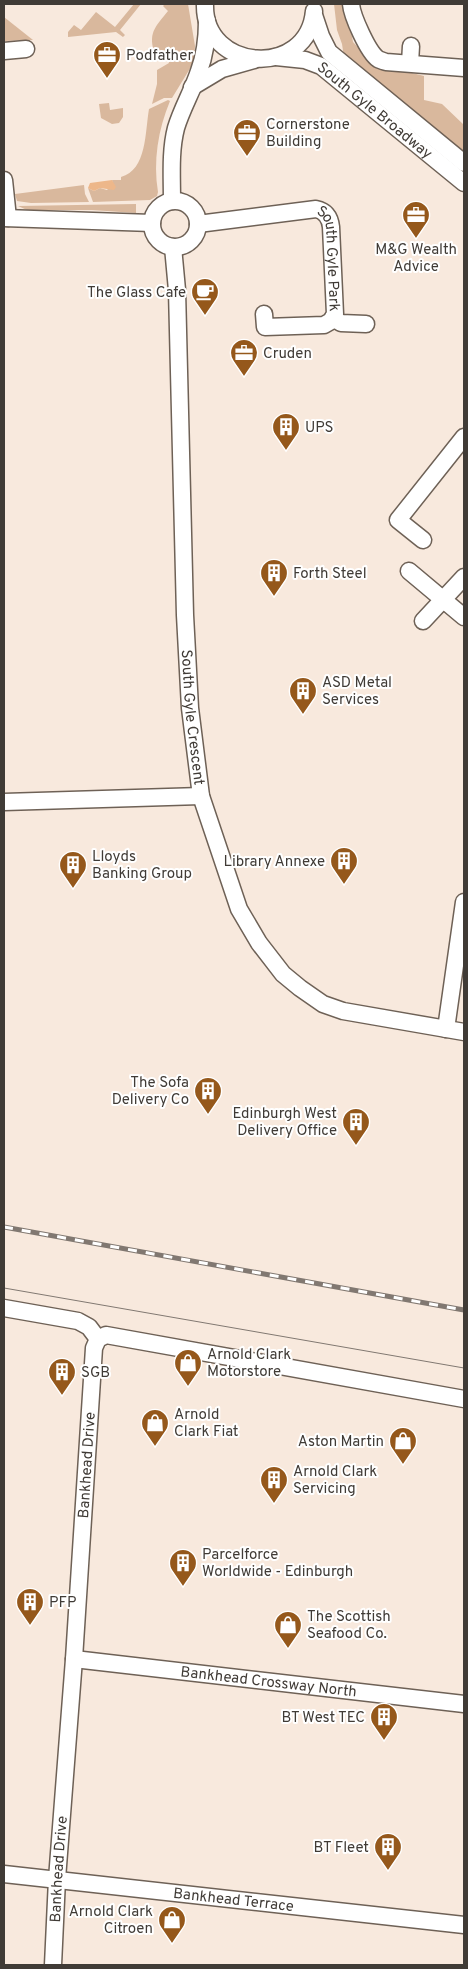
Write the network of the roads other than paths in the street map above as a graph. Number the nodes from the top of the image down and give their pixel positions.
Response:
1 (205, 4) edge
2 (351, 4) edge
3 (314, 9) edge
4 (208, 21) junction
5 (411, 46) dead end
6 (26, 48) dead end
7 (4, 51) edge
8 (276, 58) junction
9 (256, 60) junction
10 (410, 63) junction
11 (464, 68) edge
12 (192, 87) junction
13 (464, 163) edge
14 (4, 180) edge
15 (464, 183) edge
16 (172, 201) junction
17 (6, 218) edge
18 (152, 222) junction
19 (198, 224) junction
20 (172, 247) junction
21 (264, 314) dead end
22 (333, 318) junction
23 (366, 324) dead end
24 (464, 437) edge
25 (423, 540) dead end
26 (409, 571) dead end
27 (464, 576) edge
28 (444, 599) junction
29 (464, 616) edge
30 (423, 622) dead end
31 (201, 796) junction
32 (4, 802) edge
33 (464, 902) edge
34 (446, 1029) junction
35 (464, 1032) edge
36 (4, 1308) edge
37 (98, 1339) junction
38 (464, 1399) edge
39 (74, 1659) junction
40 (464, 1704) edge
41 (4, 1874) edge
42 (57, 1879) junction
43 (464, 1925) edge
44 (53, 1965) edge

1 - 4 street, South Gyle Broadway
2 - 10 street
3 - 8 street, South Gyle Broadway
3 - 13 street, South Gyle Broadway
4 - 9 street, South Gyle Broadway
4 - 12 street
5 - 10 street
6 - 7 street
8 - 9 street, South Gyle Broadway
8 - 15 street, South Gyle Broadway
9 - 12 street
10 - 11 street
12 - 16 street
14 - 17 street
16 - 18 street
16 - 19 street
17 - 18 street
18 - 20 street
19 - 20 street
19 - 22 street, South Gyle Park
20 - 31 street, South Gyle Crescent
21 - 22 street, South Gyle Park
22 - 23 street
24 - 25 street
26 - 28 street
27 - 28 street
28 - 29 street
28 - 30 street
31 - 32 street
31 - 34 street, South Gyle Crescent
33 - 34 street
34 - 35 street, South Gyle Crescent
36 - 37 street
37 - 38 street
37 - 39 street, Bankhead Drive
39 - 40 street, Bankhead Crossway North
39 - 42 street, Bankhead Drive
41 - 42 street, Bankhead Terrace
42 - 43 street, Bankhead Terrace
42 - 44 street, Bankhead Drive

